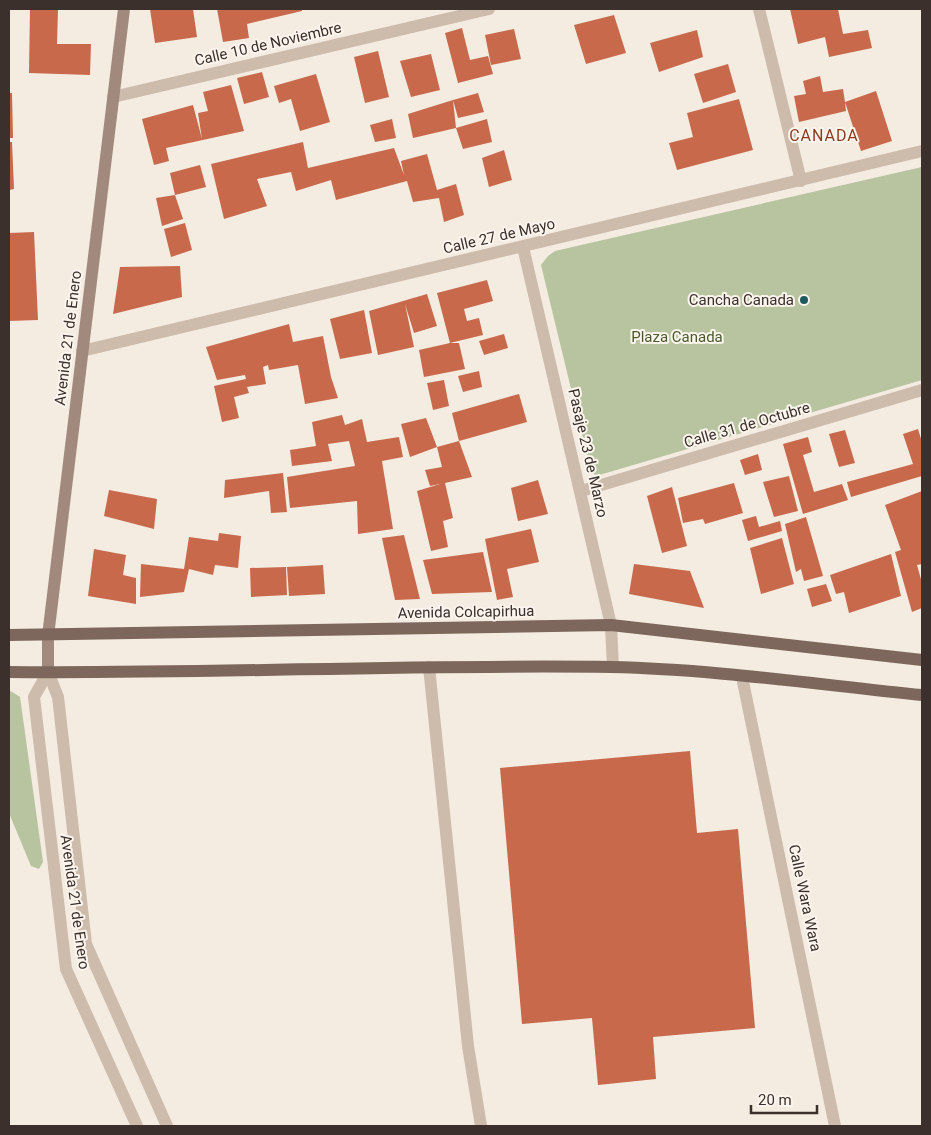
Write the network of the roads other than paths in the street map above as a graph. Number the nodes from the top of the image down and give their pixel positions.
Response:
1 (124, 9) edge
2 (489, 9) edge
3 (759, 9) edge
4 (113, 97) junction
5 (922, 151) edge
6 (801, 181) junction
7 (522, 247) junction
8 (82, 351) junction
9 (922, 391) edge
10 (581, 491) junction
11 (611, 625) junction
12 (9, 635) edge
13 (48, 636) junction
14 (922, 660) edge
15 (429, 667) junction
16 (614, 667) junction
17 (9, 672) edge
18 (48, 672) junction
19 (742, 677) junction
20 (922, 695) edge
21 (137, 1126) edge
22 (167, 1126) edge
23 (482, 1126) edge
24 (836, 1126) edge

1 - 4 main road, Avenida 21 de Enero
2 - 4 street, Calle 10 de Noviembre
3 - 6 street
4 - 8 main road, Avenida 21 de Enero
5 - 6 street, Calle 27 de Mayo
6 - 7 street, Calle 27 de Mayo
7 - 8 street, Calle 27 de Mayo
7 - 10 street, Pasaje 23 de Marzo
8 - 13 main road, Avenida 21 de Enero
9 - 10 street, Calle 31 de Octubre
10 - 11 street, Pasaje 23 de Marzo
11 - 13 main road, Avenida Colcapirhua
11 - 14 main road, Avenida Colcapirhua
11 - 16 street, Pasaje 23 de Marzo
12 - 13 main road, Avenida Colcapirhua
13 - 18 main road, Avenida 21 de Enero
15 - 16 main road
15 - 18 main road
15 - 23 street
16 - 19 main road
17 - 18 main road
18 - 21 street, Avenida 21 de Enero
18 - 22 street, Avenida 21 de Enero
19 - 20 main road
19 - 24 street, Calle Wara Wara

